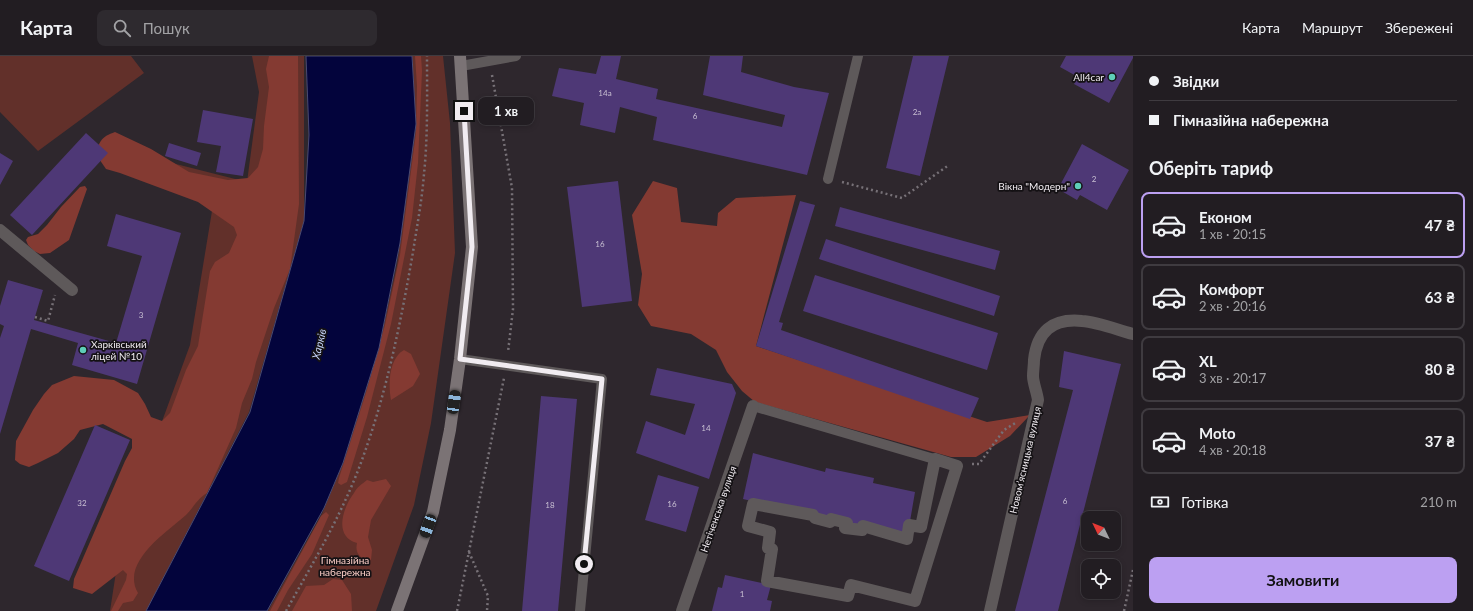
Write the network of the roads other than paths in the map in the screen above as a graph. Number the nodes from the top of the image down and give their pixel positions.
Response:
1 (516, 56) edge
2 (858, 56) edge
3 (460, 61) edge
4 (828, 179) road end
5 (0, 230) edge
6 (72, 290) dead end
7 (1133, 334) edge
8 (460, 359) junction
9 (753, 406) joint
10 (935, 460) junction
11 (957, 466) joint
12 (397, 611) edge
13 (580, 611) edge
14 (682, 611) edge
15 (990, 611) edge

1 - 3 lane
2 - 4 lane
3 - 8 main road
5 - 6 street
7 - 15 street, Новом’ясницька вулиця
8 - 12 main road
8 - 13 lane
9 - 10 lane
9 - 14 street, Нетіченська вулиця
10 - 11 lane
10 - 11 street

